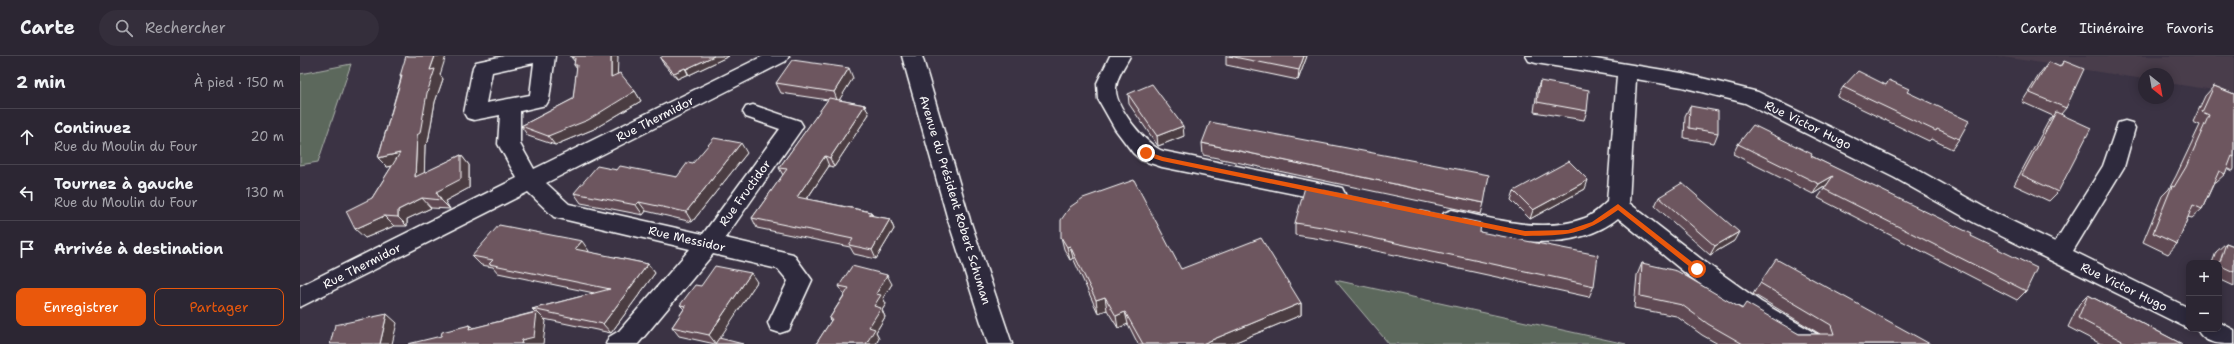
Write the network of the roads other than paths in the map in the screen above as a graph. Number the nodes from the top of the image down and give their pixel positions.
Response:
1 (536, 56) edge
2 (545, 56) edge
3 (912, 56) edge
4 (1120, 56) edge
5 (1536, 56) edge
6 (772, 58) edge
7 (1628, 72) junction
8 (510, 106) junction
9 (753, 112) dead end
10 (2125, 128) dead end
11 (530, 181) junction
12 (1355, 199) edge
13 (1618, 206) junction
14 (1432, 214) edge
15 (708, 244) junction
16 (2059, 254) junction
17 (300, 297) edge
18 (2186, 318) edge
19 (780, 323) dead end
20 (2215, 332) edge
21 (2234, 341) edge
22 (618, 344) edge
23 (1000, 344) edge
24 (1813, 344) edge

1 - 8 street
2 - 8 street
3 - 23 street, Avenue du Président Robert Schuman
4 - 12 street
5 - 7 street, Rue Victor Hugo
6 - 11 street, Rue Thermidor
7 - 13 street
7 - 16 street, Rue Victor Hugo
8 - 11 street
9 - 15 street, Rue Fructidor
10 - 16 street
11 - 15 street, Rue Messidor
11 - 17 street, Rue Thermidor
13 - 14 street
13 - 24 street
15 - 19 street, Rue Messidor
15 - 22 street, Rue Fructidor
16 - 18 street, Rue Victor Hugo
20 - 21 street

